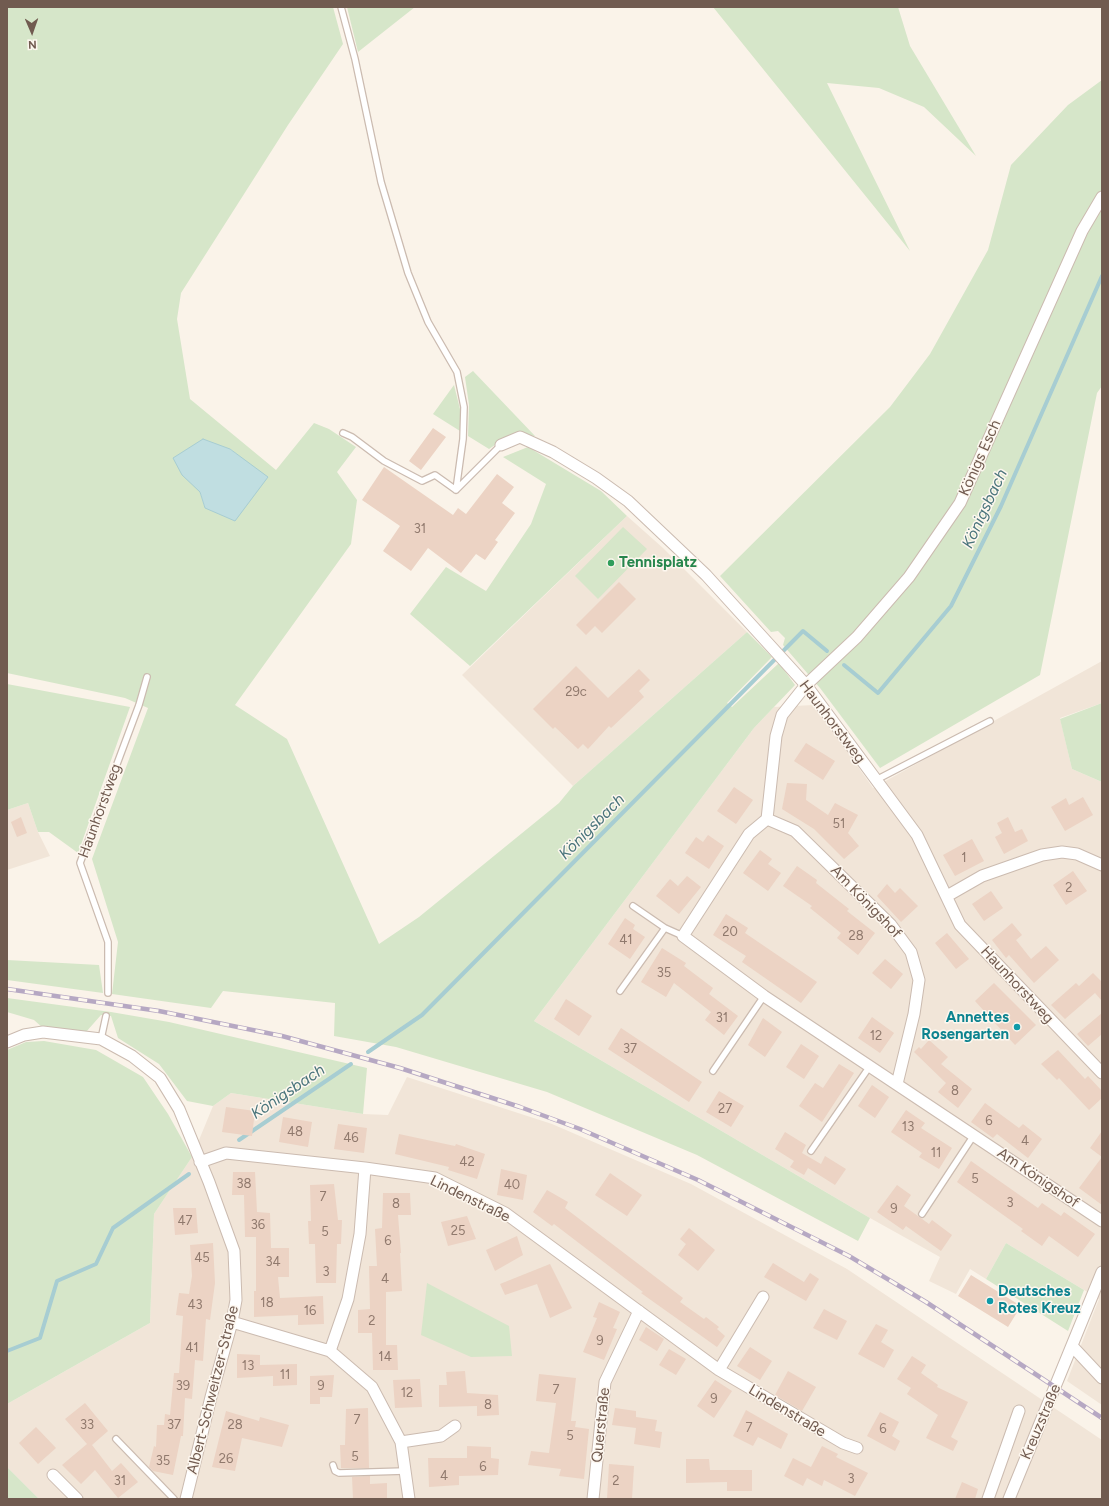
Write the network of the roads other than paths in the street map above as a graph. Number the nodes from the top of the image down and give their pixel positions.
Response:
1 (341, 7) edge
2 (1102, 197) edge
3 (343, 433) dead end
4 (501, 445) joint
5 (456, 490) junction
6 (147, 677) dead end
7 (806, 685) junction
8 (990, 721) dead end
9 (876, 780) junction
10 (767, 819) junction
11 (1102, 865) edge
12 (948, 896) junction
13 (633, 906) dead end
14 (665, 928) junction
15 (683, 936) junction
16 (620, 991) dead end
17 (108, 993) dead end
18 (764, 996) junction
19 (106, 1016) dead end
20 (101, 1039) junction
21 (7, 1042) edge
22 (870, 1066) junction
23 (713, 1071) dead end
24 (1102, 1073) edge
25 (897, 1084) junction
26 (974, 1135) junction
27 (811, 1152) dead end
28 (200, 1162) junction
29 (365, 1168) junction
30 (922, 1214) dead end
31 (1102, 1221) edge
32 (1102, 1272) edge
33 (763, 1297) dead end
34 (640, 1311) junction
35 (232, 1322) junction
36 (1072, 1346) junction
37 (330, 1351) junction
38 (719, 1370) junction
39 (1102, 1378) edge
40 (1019, 1411) dead end
41 (455, 1426) dead end
42 (116, 1439) dead end
43 (401, 1442) junction
44 (857, 1448) dead end
45 (333, 1465) dead end
46 (405, 1471) junction
47 (53, 1475) dead end
48 (77, 1499) edge
49 (174, 1499) edge
50 (186, 1499) edge
51 (409, 1499) edge
52 (593, 1499) edge
53 (988, 1499) edge
54 (1009, 1499) edge

1 - 5 lane
2 - 7 street, Königs Esch
3 - 5 lane
4 - 5 lane
4 - 7 street, Haunhorstweg
6 - 17 lane, Haunhorstweg
7 - 9 street, Haunhorstweg
7 - 10 street
8 - 9 lane
9 - 12 street, Haunhorstweg
10 - 15 street
10 - 25 street, Am Königshof
11 - 12 street
12 - 24 street, Haunhorstweg
13 - 14 lane, Am Königshof
14 - 15 lane, Am Königshof
14 - 16 lane
15 - 18 street, Am Königshof
18 - 22 street, Am Königshof
18 - 23 lane
19 - 20 lane
20 - 21 street, Albert-Schweitzer-Straße
20 - 28 street, Albert-Schweitzer-Straße
22 - 25 street, Am Königshof
22 - 27 lane
25 - 26 street, Am Königshof
26 - 30 lane
26 - 31 street, Am Königshof
28 - 29 street, Lindenstraße
28 - 35 street, Albert-Schweitzer-Straße
29 - 34 street, Lindenstraße
29 - 37 street
32 - 36 street
33 - 38 street
34 - 38 street, Lindenstraße
34 - 52 street, Querstraße
35 - 37 street
35 - 50 street, Albert-Schweitzer-Straße
36 - 39 street
36 - 54 street, Kreuzstraße
37 - 43 street
38 - 44 street, Lindenstraße
40 - 53 street
41 - 43 street
42 - 49 lane
43 - 46 street
45 - 46 lane
46 - 51 street
47 - 48 street

